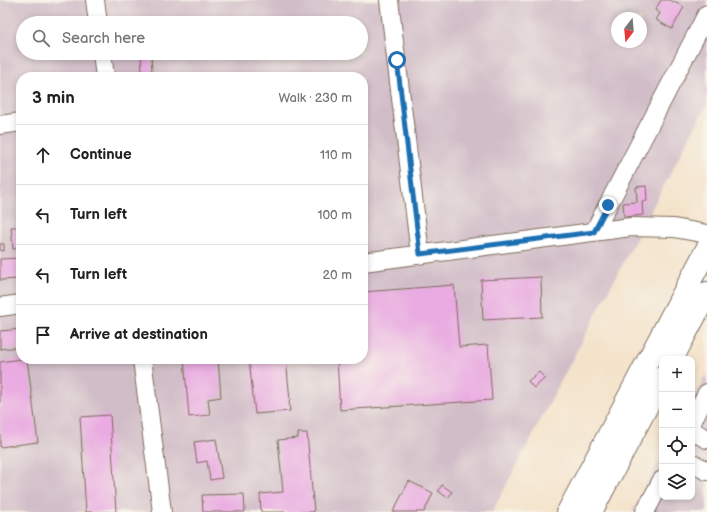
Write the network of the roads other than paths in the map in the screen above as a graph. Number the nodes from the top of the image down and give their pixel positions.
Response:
1 (94, 0) edge
2 (389, 0) edge
3 (707, 14) edge
4 (97, 16) edge
5 (103, 60) edge
6 (104, 72) edge
7 (16, 123) edge
8 (0, 125) edge
9 (594, 232) junction
10 (707, 234) edge
11 (707, 249) edge
12 (420, 254) junction
13 (368, 261) edge
14 (707, 293) edge
15 (16, 305) edge
16 (0, 307) edge
17 (674, 356) edge
18 (143, 364) edge
19 (659, 384) edge
20 (707, 393) edge
21 (695, 416) edge
22 (695, 433) edge
23 (707, 439) edge
24 (694, 464) edge
25 (707, 471) edge
26 (659, 486) edge
27 (162, 512) edge
28 (568, 512) edge
29 (591, 512) edge
30 (645, 512) edge

1 - 4 lane
2 - 12 lane
3 - 9 lane
5 - 6 lane
7 - 8 lane
9 - 10 lane
9 - 12 lane
11 - 28 main road
12 - 13 lane
14 - 17 main road
15 - 16 lane
18 - 27 lane
19 - 29 main road
20 - 21 lane
22 - 23 lane
24 - 25 lane
26 - 30 lane

